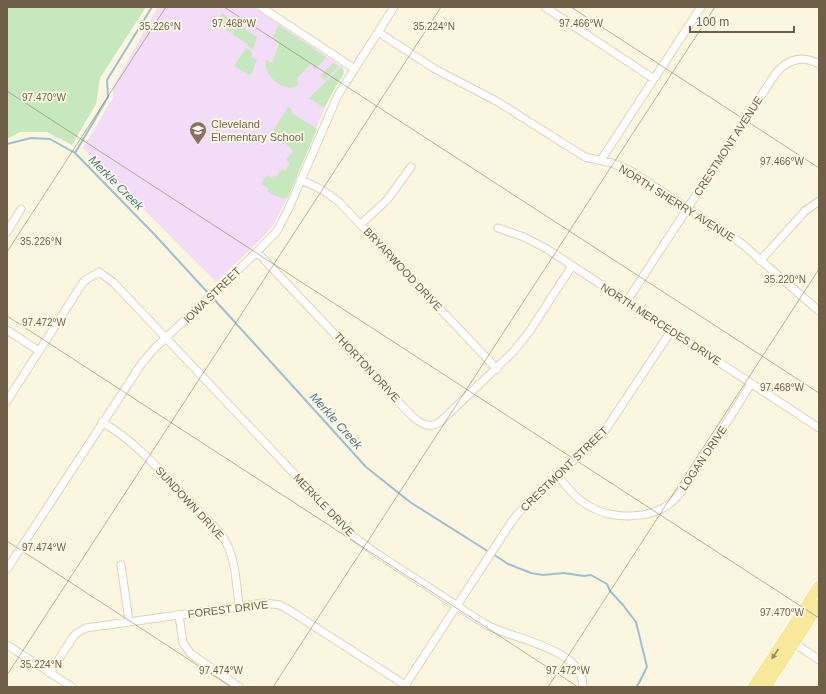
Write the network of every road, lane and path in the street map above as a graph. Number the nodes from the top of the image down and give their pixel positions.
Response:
1 (394, 7) edge
2 (545, 7) edge
3 (701, 7) edge
4 (266, 8) edge
5 (378, 32) junction
6 (819, 64) edge
7 (355, 69) junction
8 (654, 79) junction
9 (602, 160) junction
10 (411, 167) dead end
11 (300, 180) junction
12 (819, 201) edge
13 (688, 207) junction
14 (21, 210) dead end
15 (361, 224) junction
16 (498, 228) dead end
17 (7, 232) edge
18 (258, 252) junction
19 (760, 261) junction
20 (572, 266) junction
21 (627, 301) junction
22 (819, 311) edge
23 (7, 330) edge
24 (672, 330) junction
25 (165, 339) junction
26 (39, 351) junction
27 (496, 368) junction
28 (751, 384) junction
29 (7, 400) edge
30 (102, 422) junction
31 (819, 428) edge
32 (558, 476) junction
33 (121, 565) dead end
34 (7, 569) edge
35 (819, 586) edge
36 (819, 605) edge
37 (239, 606) junction
38 (457, 606) junction
39 (179, 615) junction
40 (128, 621) junction
41 (794, 643) junction
42 (7, 645) edge
43 (819, 660) edge
44 (50, 673) junction
45 (405, 686) edge
46 (72, 687) edge
47 (239, 687) edge
48 (583, 687) edge
49 (753, 687) edge
50 (766, 687) edge

1 - 5 street, IOWA STREET
2 - 8 street
3 - 8 street
4 - 7 street
5 - 7 street, IOWA STREET
5 - 9 street, NORTH SHERRY AVENUE
6 - 13 street, CRESTMONT AVENUE
7 - 11 street, IOWA STREET
8 - 9 street
9 - 13 street, NORTH SHERRY AVENUE
10 - 15 street
11 - 15 street, BRYARWOOD DRIVE
11 - 18 street, IOWA STREET
12 - 19 street
13 - 19 street, NORTH SHERRY AVENUE
13 - 21 street, CRESTMONT AVENUE
14 - 17 street
15 - 27 street, BRYARWOOD DRIVE
16 - 20 street, NORTH MERCEDES DRIVE
18 - 25 street, IOWA STREET
18 - 27 street, THORTON DRIVE
19 - 22 street, NORTH SHERRY AVENUE
20 - 21 street, NORTH MERCEDES DRIVE
20 - 27 street, THORTON DRIVE
21 - 24 street, NORTH MERCEDES DRIVE
23 - 26 street
24 - 28 street, NORTH MERCEDES DRIVE
24 - 32 street, CRESTMONT STREET
25 - 26 street, MERKLE DRIVE
25 - 30 street, IOWA STREET
25 - 38 street, MERKLE DRIVE
26 - 29 street
28 - 31 street, NORTH MERCEDES DRIVE
28 - 32 street, LOGAN DRIVE
30 - 34 street, IOWA STREET
30 - 37 street, SUNDOWN DRIVE
32 - 38 street, CRESTMONT STREET
33 - 40 street
35 -> 49 main road
36 - 41 main road
37 - 39 street, FOREST DRIVE
37 - 45 street, FOREST DRIVE
38 - 45 street, CRESTMONT STREET
38 - 48 street, MERKLE DRIVE
39 - 40 street, FOREST DRIVE
39 - 47 street
40 - 44 street, FOREST DRIVE
41 - 43 street
41 - 50 main road
42 - 44 street
44 - 46 street

